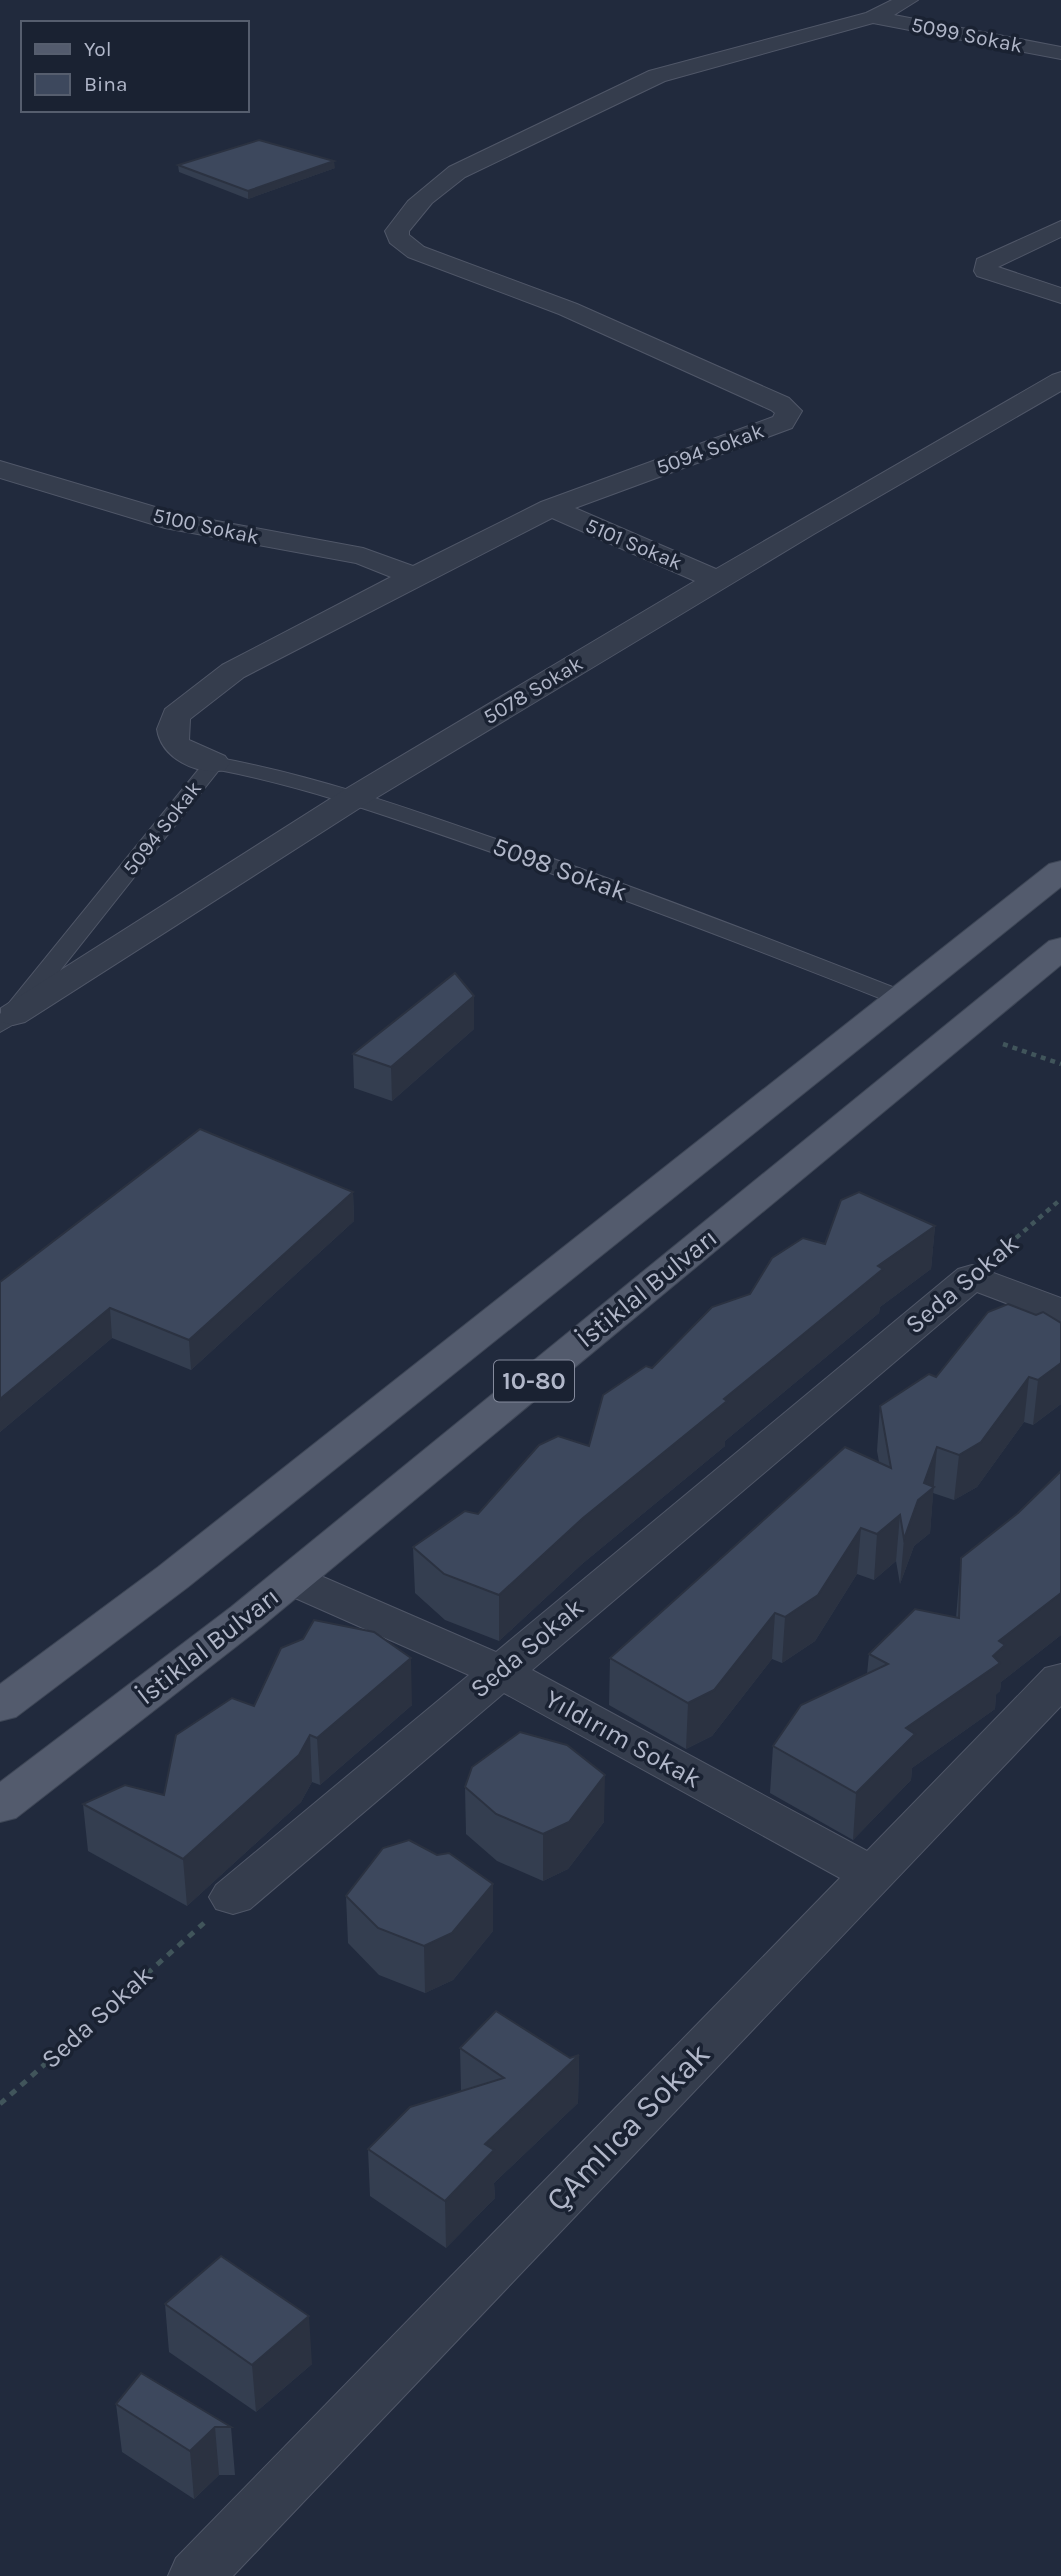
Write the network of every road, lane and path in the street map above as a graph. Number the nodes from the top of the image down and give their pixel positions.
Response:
1 (908, 0) edge
2 (873, 17) junction
3 (1061, 53) edge
4 (1061, 228) edge
5 (1061, 296) edge
6 (1061, 380) edge
7 (0, 469) edge
8 (551, 508) junction
9 (414, 576) junction
10 (718, 580) junction
11 (214, 763) junction
12 (355, 797) junction
13 (1061, 871) edge
14 (1057, 956) edge
15 (900, 998) junction
16 (7, 1020) edge
17 (962, 1030) junction
18 (1061, 1064) edge
19 (1061, 1199) edge
20 (972, 1277) junction
21 (1061, 1312) edge
22 (292, 1580) junction
23 (499, 1671) junction
24 (1061, 1679) edge
25 (0, 1706) edge
26 (0, 1806) edge
27 (871, 1874) junction
28 (233, 1897) joint
29 (0, 2104) edge
30 (196, 2576) edge

1 - 2 street, 5094 Sokak
2 - 3 street, 5099 Sokak
2 - 8 street, 5094 Sokak
4 - 5 street
6 - 10 street, 5078 Sokak
7 - 9 street, 5100 Sokak
8 - 9 street, 5094 Sokak
8 - 10 street, 5101 Sokak
9 - 11 street, 5094 Sokak
10 - 12 street, 5078 Sokak
11 - 12 lane, 5098 Sokak
11 - 16 lane, 5094 Sokak
12 - 15 lane, 5098 Sokak
12 - 16 street, 5078 Sokak
13 - 15 main road, 10-80
14 - 17 main road, İstiklal Bulvarı / 10-80
15 - 25 main road, 10-80
17 - 18 path
17 - 22 main road, İstiklal Bulvarı / 10-80
19 - 20 path, Seda Sokak
20 - 21 street
20 - 23 street, Seda Sokak
22 - 23 street, Yıldırım Sokak
22 - 26 main road, İstiklal Bulvarı / 10-80
23 - 27 street, Yıldırım Sokak
23 - 28 street, Seda Sokak
24 - 27 street, ÇAmlıca Sokak
27 - 30 street, ÇAmlıca Sokak
28 - 29 path, Seda Sokak

